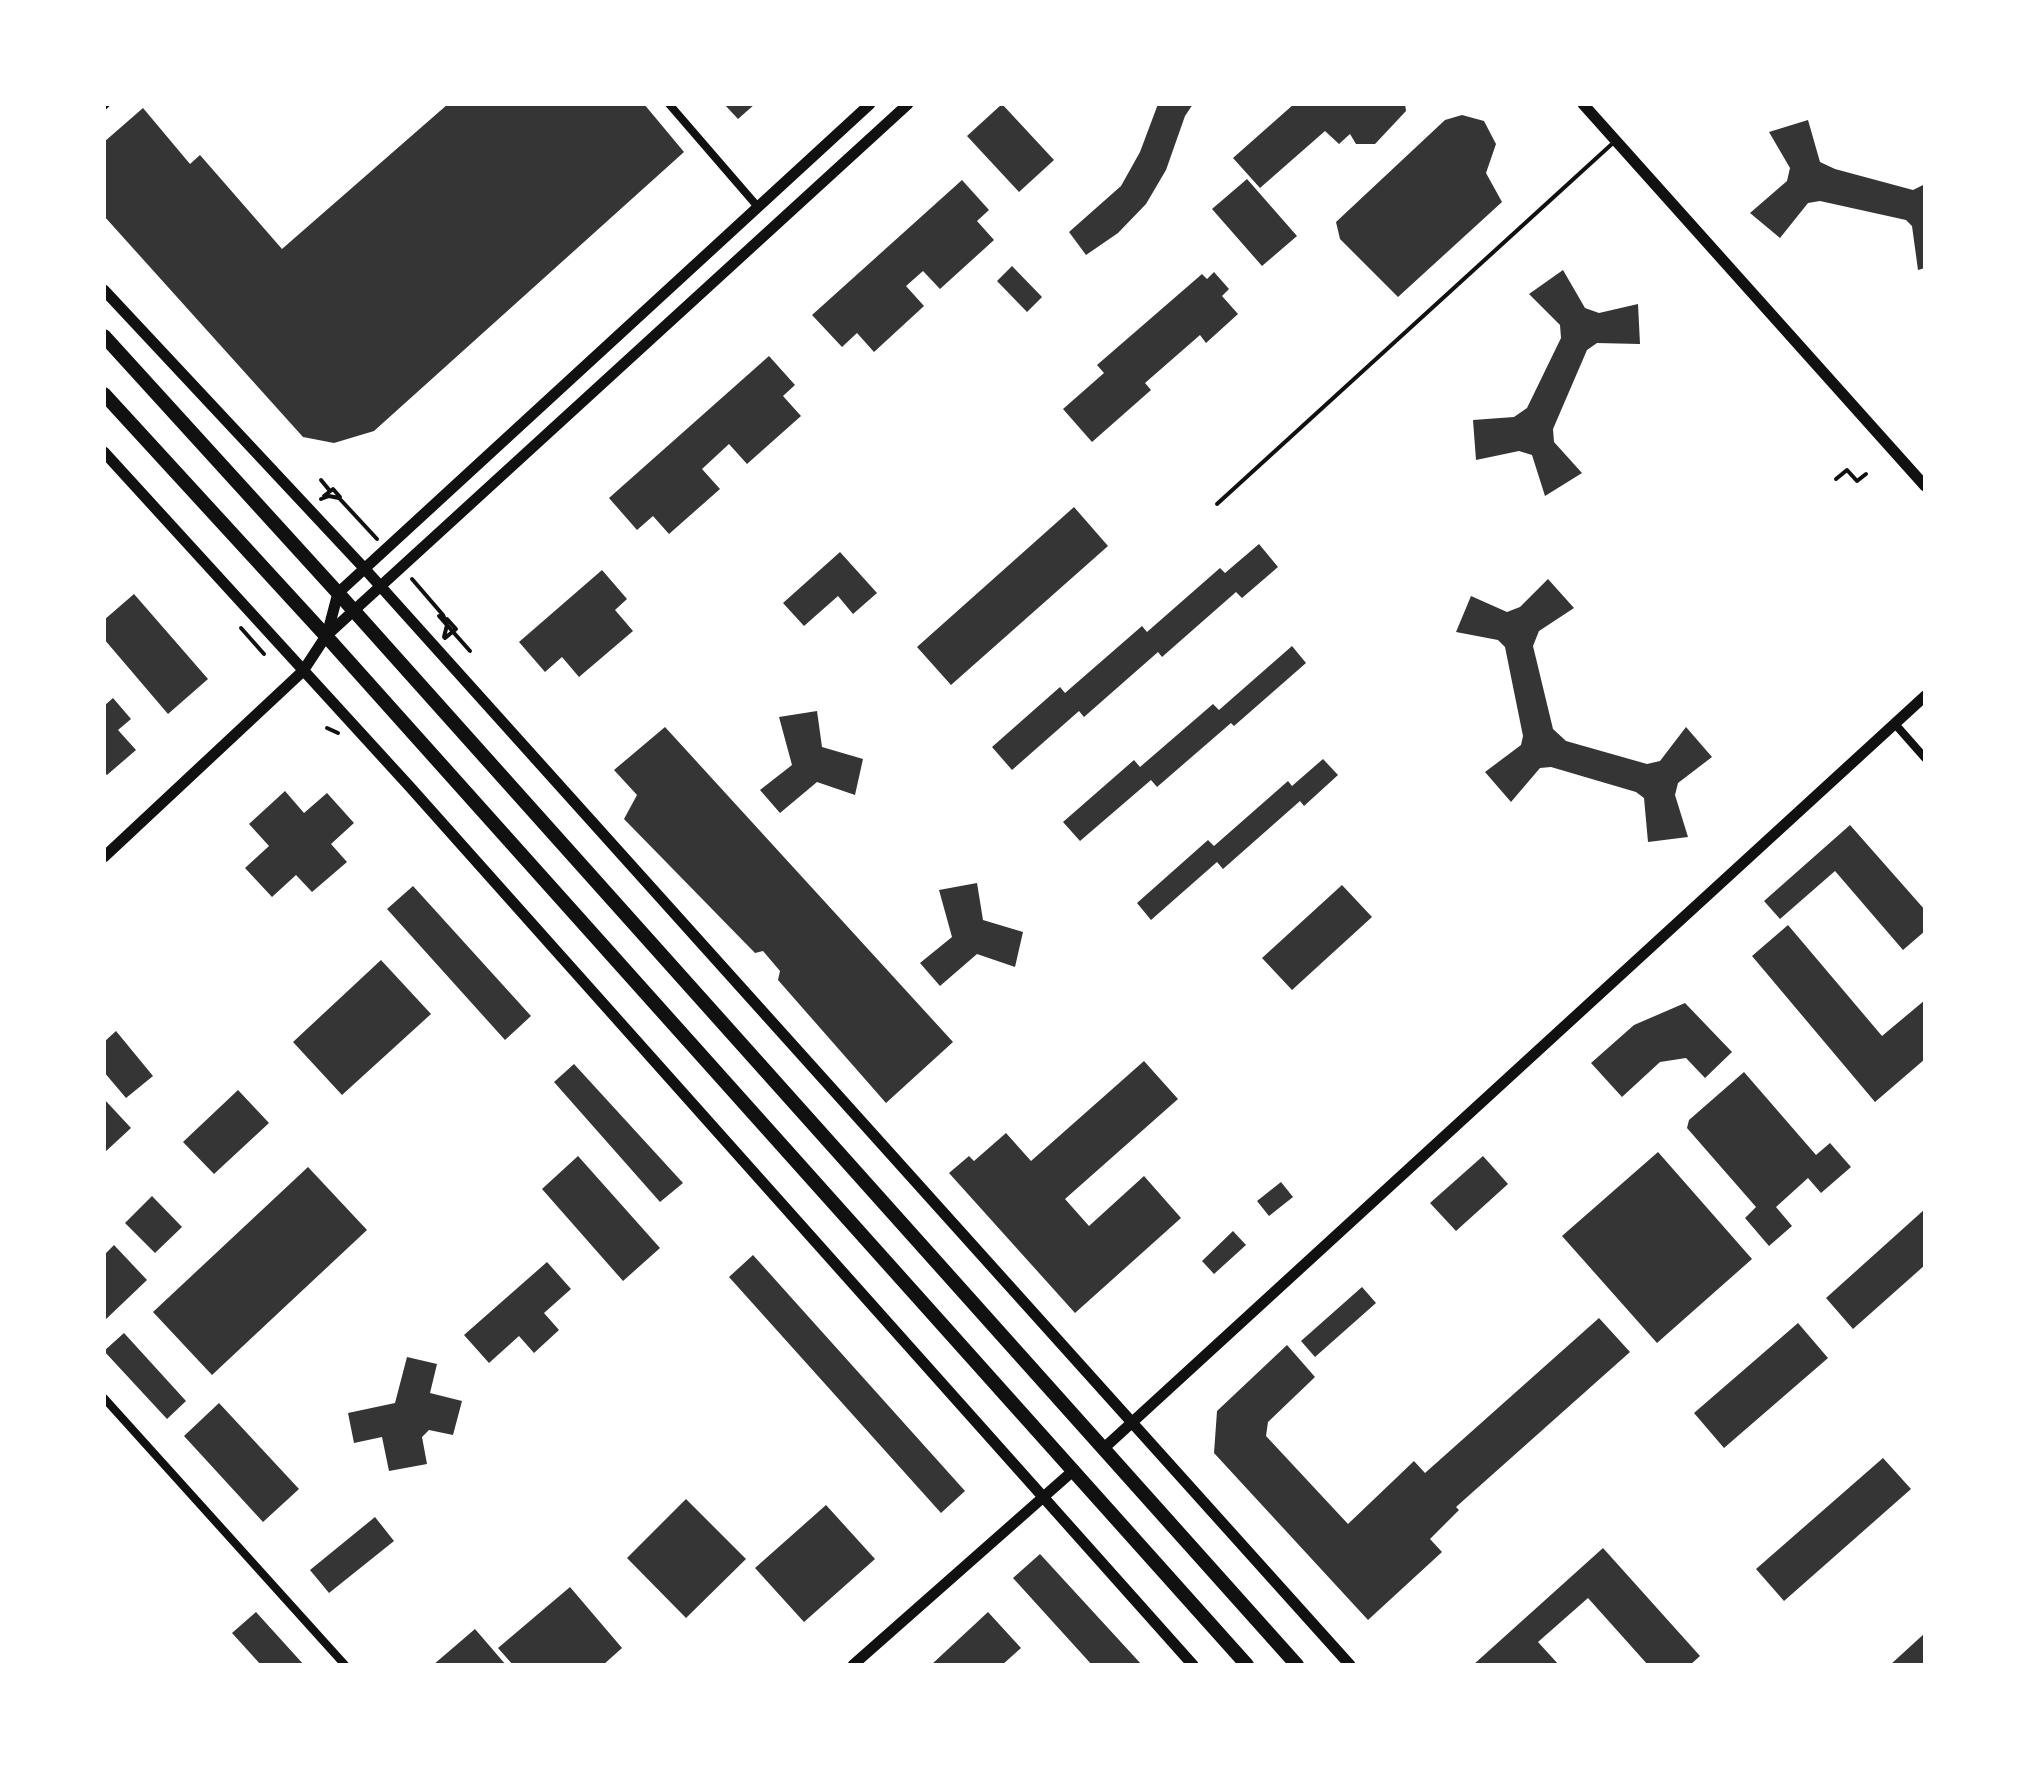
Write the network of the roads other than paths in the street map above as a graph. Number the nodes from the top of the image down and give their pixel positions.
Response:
1 (669, 104) edge
2 (870, 104) edge
3 (908, 104) edge
4 (1583, 104) edge
5 (1615, 142) junction
6 (758, 207) junction
7 (104, 290) edge
8 (104, 336) edge
9 (104, 394) edge
10 (104, 452) edge
11 (1925, 486) edge
12 (1217, 504) dead end
13 (364, 568) junction
14 (381, 587) junction
15 (338, 593) junction
16 (354, 611) junction
17 (326, 636) junction
18 (303, 671) junction
19 (1925, 696) edge
20 (1895, 724) junction
21 (1925, 758) edge
22 (104, 857) edge
23 (104, 1398) edge
24 (1133, 1423) junction
25 (1103, 1449) junction
26 (1074, 1470) junction
27 (1043, 1497) junction
28 (345, 1665) edge
29 (853, 1665) edge
30 (1193, 1665) edge
31 (1247, 1665) edge
32 (1297, 1665) edge
33 (1350, 1665) edge

1 - 6 street
2 - 6 street
3 - 14 street
4 - 5 street
5 - 11 street
5 - 12 lane
6 - 13 street
7 - 13 street
8 - 15 main road
9 - 17 main road
10 - 18 street
13 - 14 street
13 - 15 street
14 - 16 street
14 - 24 street
15 - 16 main road
15 - 17 street
16 - 17 street
16 - 25 main road
17 - 18 street
17 - 26 main road
18 - 22 street
18 - 27 street
19 - 20 street
20 - 21 street
20 - 24 street
23 - 28 street
24 - 25 street
24 - 33 street
25 - 32 main road
26 - 27 street
26 - 31 main road
27 - 29 street
27 - 30 street

